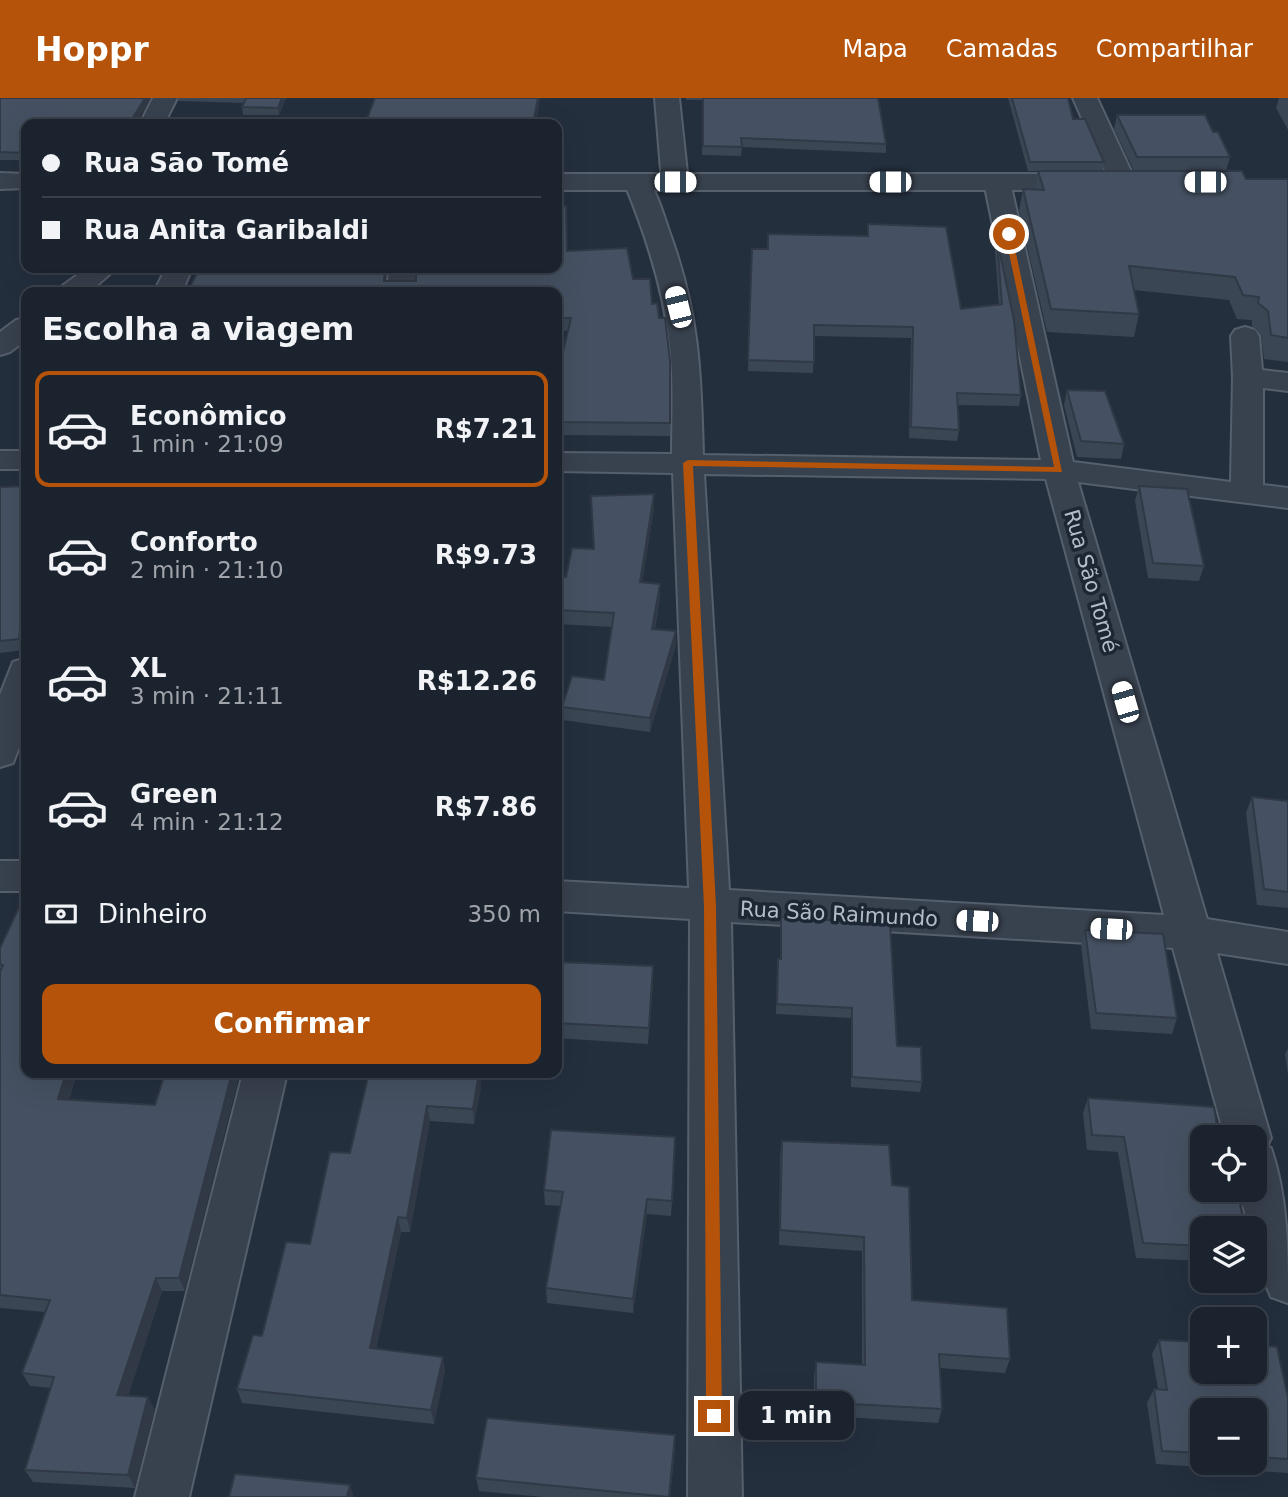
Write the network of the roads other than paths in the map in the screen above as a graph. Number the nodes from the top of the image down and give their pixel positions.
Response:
1 (165, 98) edge
2 (667, 98) edge
3 (1085, 98) edge
4 (154, 119) edge
5 (0, 181) edge
6 (21, 181) edge
7 (562, 181) edge
8 (656, 182) junction
9 (997, 182) junction
10 (1123, 182) junction
11 (1150, 182) edge
12 (97, 273) edge
13 (79, 287) edge
14 (21, 330) edge
15 (1245, 336) dead end
16 (0, 346) edge
17 (1248, 377) junction
18 (1288, 382) edge
19 (0, 460) edge
20 (21, 460) edge
21 (562, 462) edge
22 (688, 463) junction
23 (1059, 470) junction
24 (1247, 493) junction
25 (1288, 498) edge
26 (21, 681) edge
27 (7, 710) edge
28 (0, 754) edge
29 (0, 876) edge
30 (21, 876) edge
31 (562, 896) edge
32 (710, 907) junction
33 (1191, 933) junction
34 (1288, 948) edge
35 (264, 1078) edge
36 (1244, 1125) edge
37 (1266, 1202) edge
38 (1288, 1281) edge
39 (162, 1497) edge
40 (715, 1497) edge

1 - 4 street
2 - 8 street
3 - 10 street
5 - 6 street
7 - 8 street
8 - 9 street
8 - 22 street
9 - 10 street
9 - 23 street, Rua São Tomé
10 - 11 street
12 - 13 street
14 - 16 street
15 - 17 street
17 - 18 street
17 - 24 street
19 - 20 street
21 - 22 street
22 - 23 street
22 - 32 street
23 - 24 street
23 - 33 street, Rua São Tomé
24 - 25 street
26 - 27 street
27 - 28 street
29 - 30 street
31 - 32 street, Rua São Raimundo
32 - 33 street, Rua São Raimundo
32 - 40 street
33 - 34 street, Rua São Raimundo
33 - 36 street, Rua São Tomé
35 - 39 street
37 - 38 street

